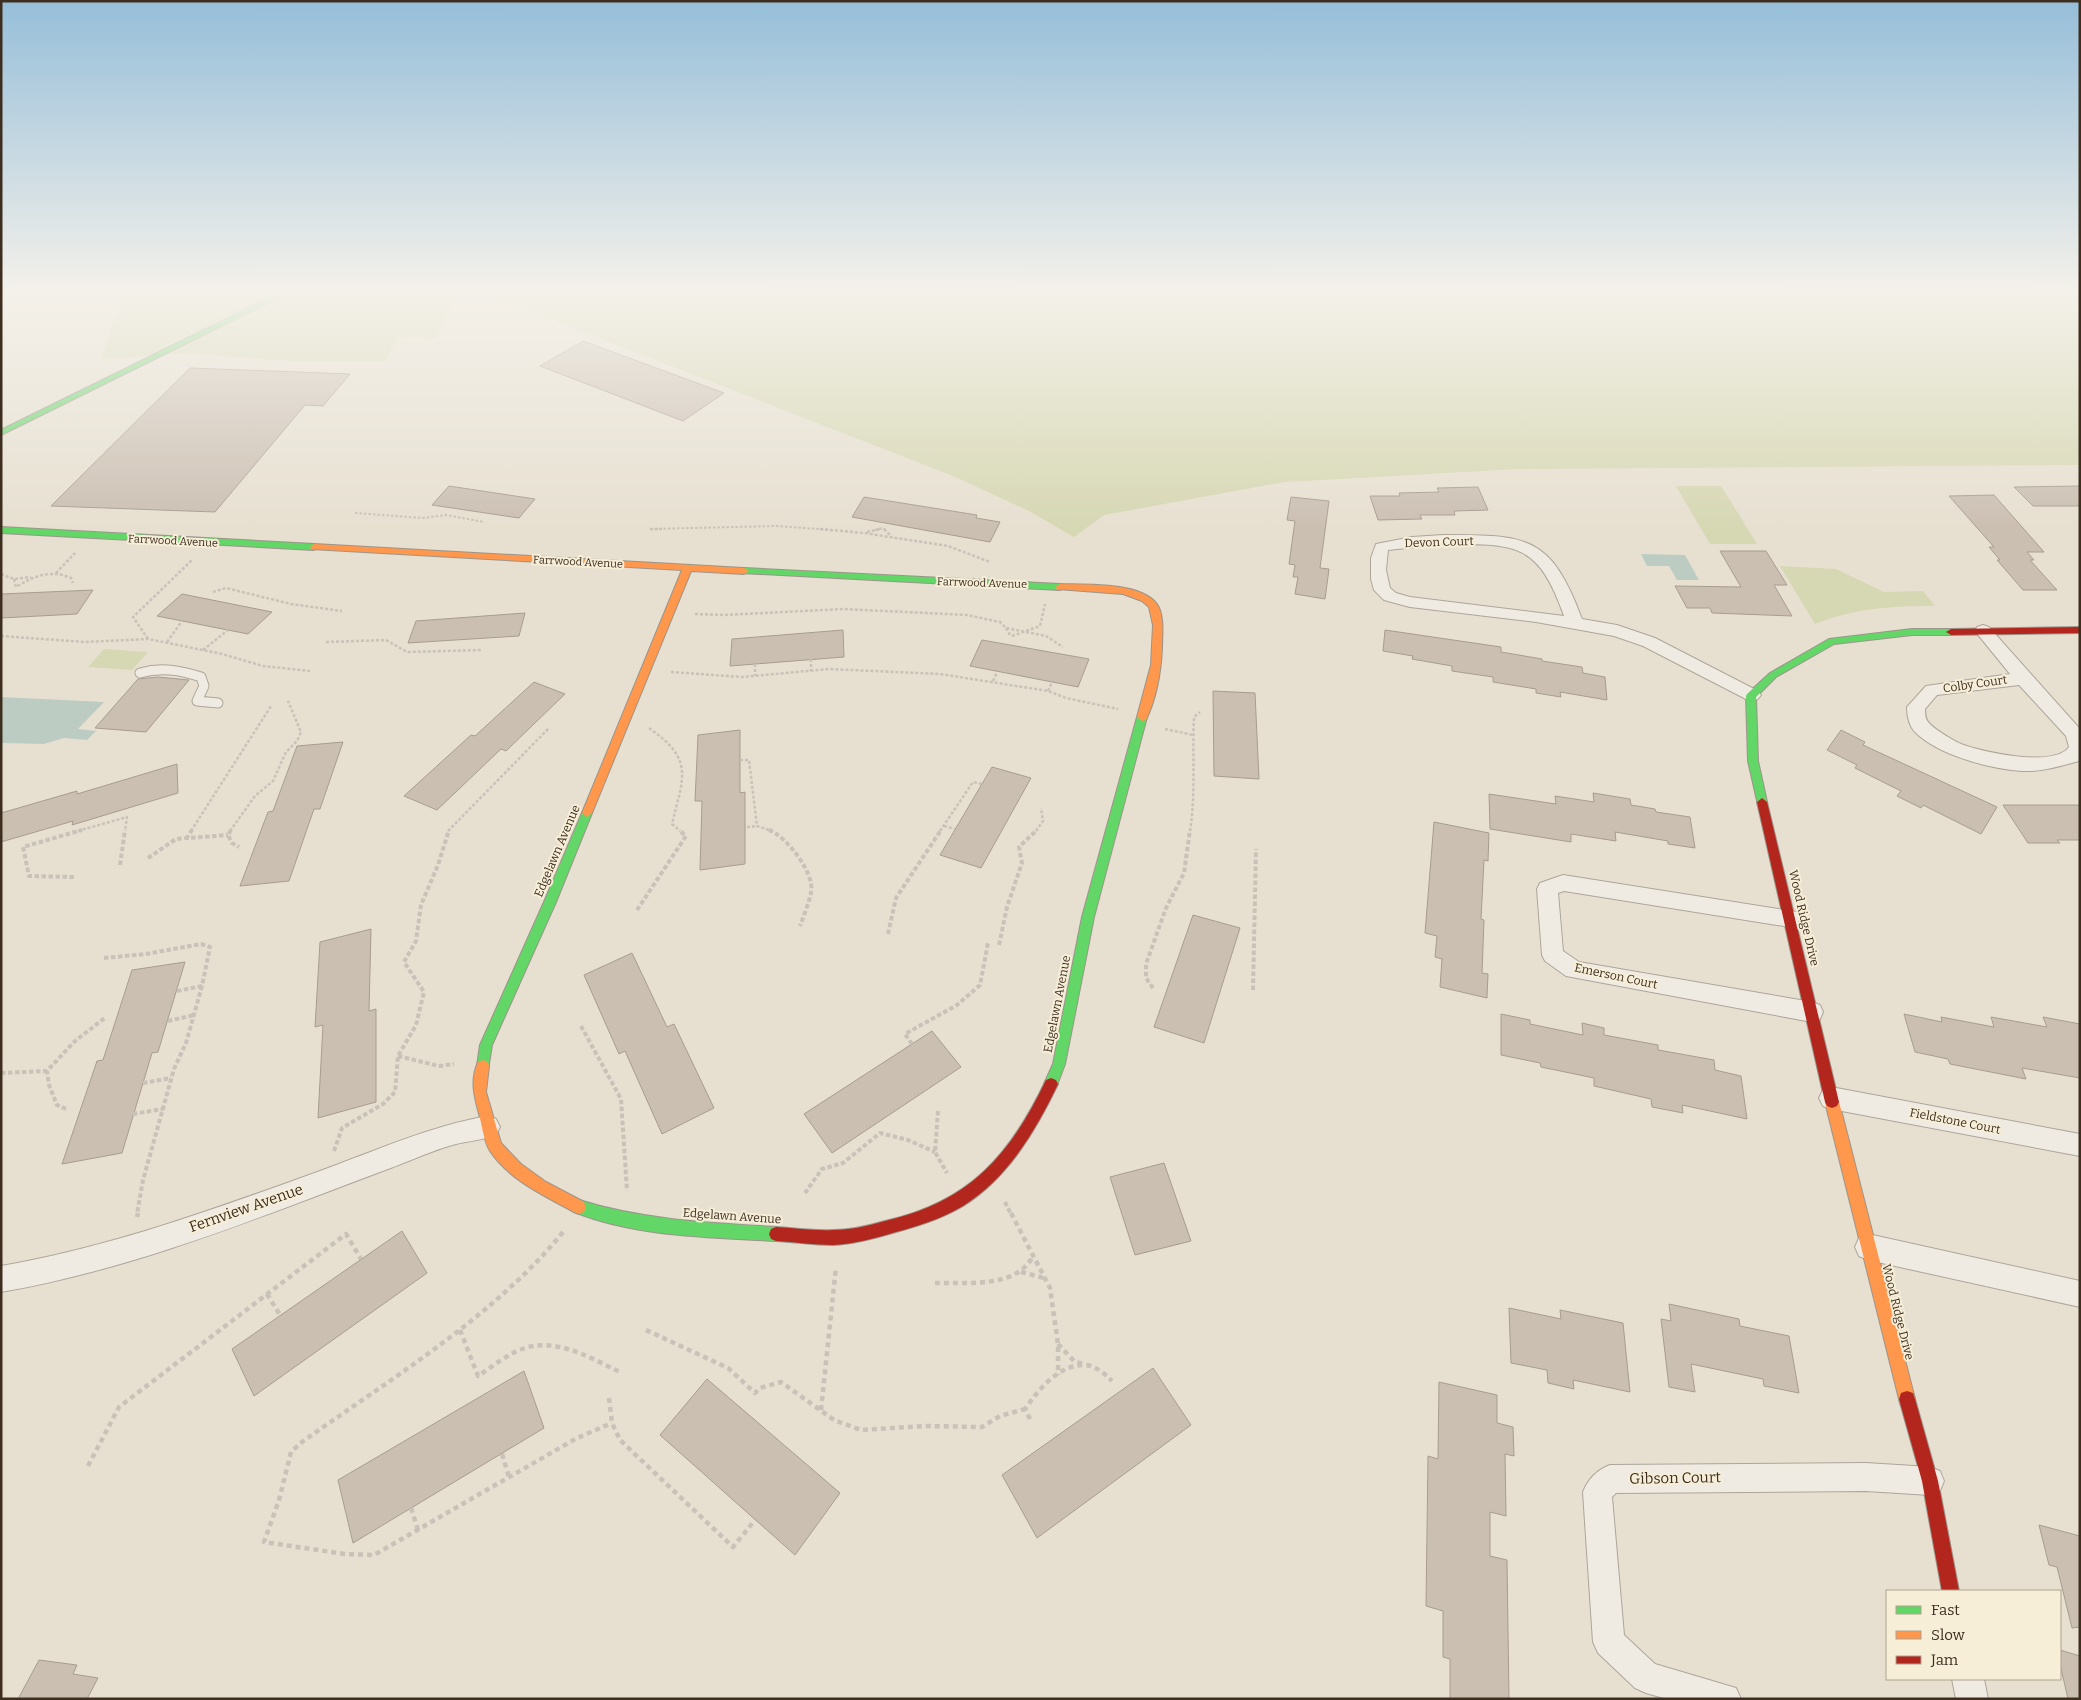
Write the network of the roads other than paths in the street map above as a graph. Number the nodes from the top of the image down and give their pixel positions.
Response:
1 (125, 371) edge
2 (1, 432) edge
3 (1, 530) edge
4 (688, 568) junction
5 (1152, 603) joint
6 (1575, 623) junction
7 (2080, 630) edge
8 (1983, 631) junction
9 (140, 673) dead end
10 (2023, 678) junction
11 (1752, 695) junction
12 (218, 703) dead end
13 (1790, 918) junction
14 (1812, 1012) junction
15 (1831, 1098) junction
16 (488, 1127) junction
17 (2080, 1145) edge
18 (1868, 1248) junction
19 (1, 1279) edge
20 (2080, 1294) edge
21 (1930, 1481) junction
22 (1951, 1590) edge
23 (1968, 1680) edge
24 (1725, 1699) edge
25 (1972, 1699) edge

1 - 2 street
3 - 4 street, Farrwood Avenue
4 - 5 street, Farrwood Avenue
4 - 16 street, Edgelawn Avenue
5 - 16 street, Edgelawn Avenue
6 - 6 street, Devon Court
6 - 11 street, Devon Court
7 - 8 street
8 - 10 street, Colby Court
8 - 11 street
9 - 12 lane
10 - 10 street, Colby Court
11 - 13 street, Wood Ridge Drive
13 - 14 street, Wood Ridge Drive
13 - 14 street, Emerson Court
14 - 15 street, Wood Ridge Drive
15 - 17 street, Fieldstone Court
15 - 18 street, Wood Ridge Drive
16 - 19 street, Fernview Avenue
18 - 20 street
18 - 21 street, Wood Ridge Drive
21 - 22 street
21 - 24 street, Gibson Court
23 - 25 street

